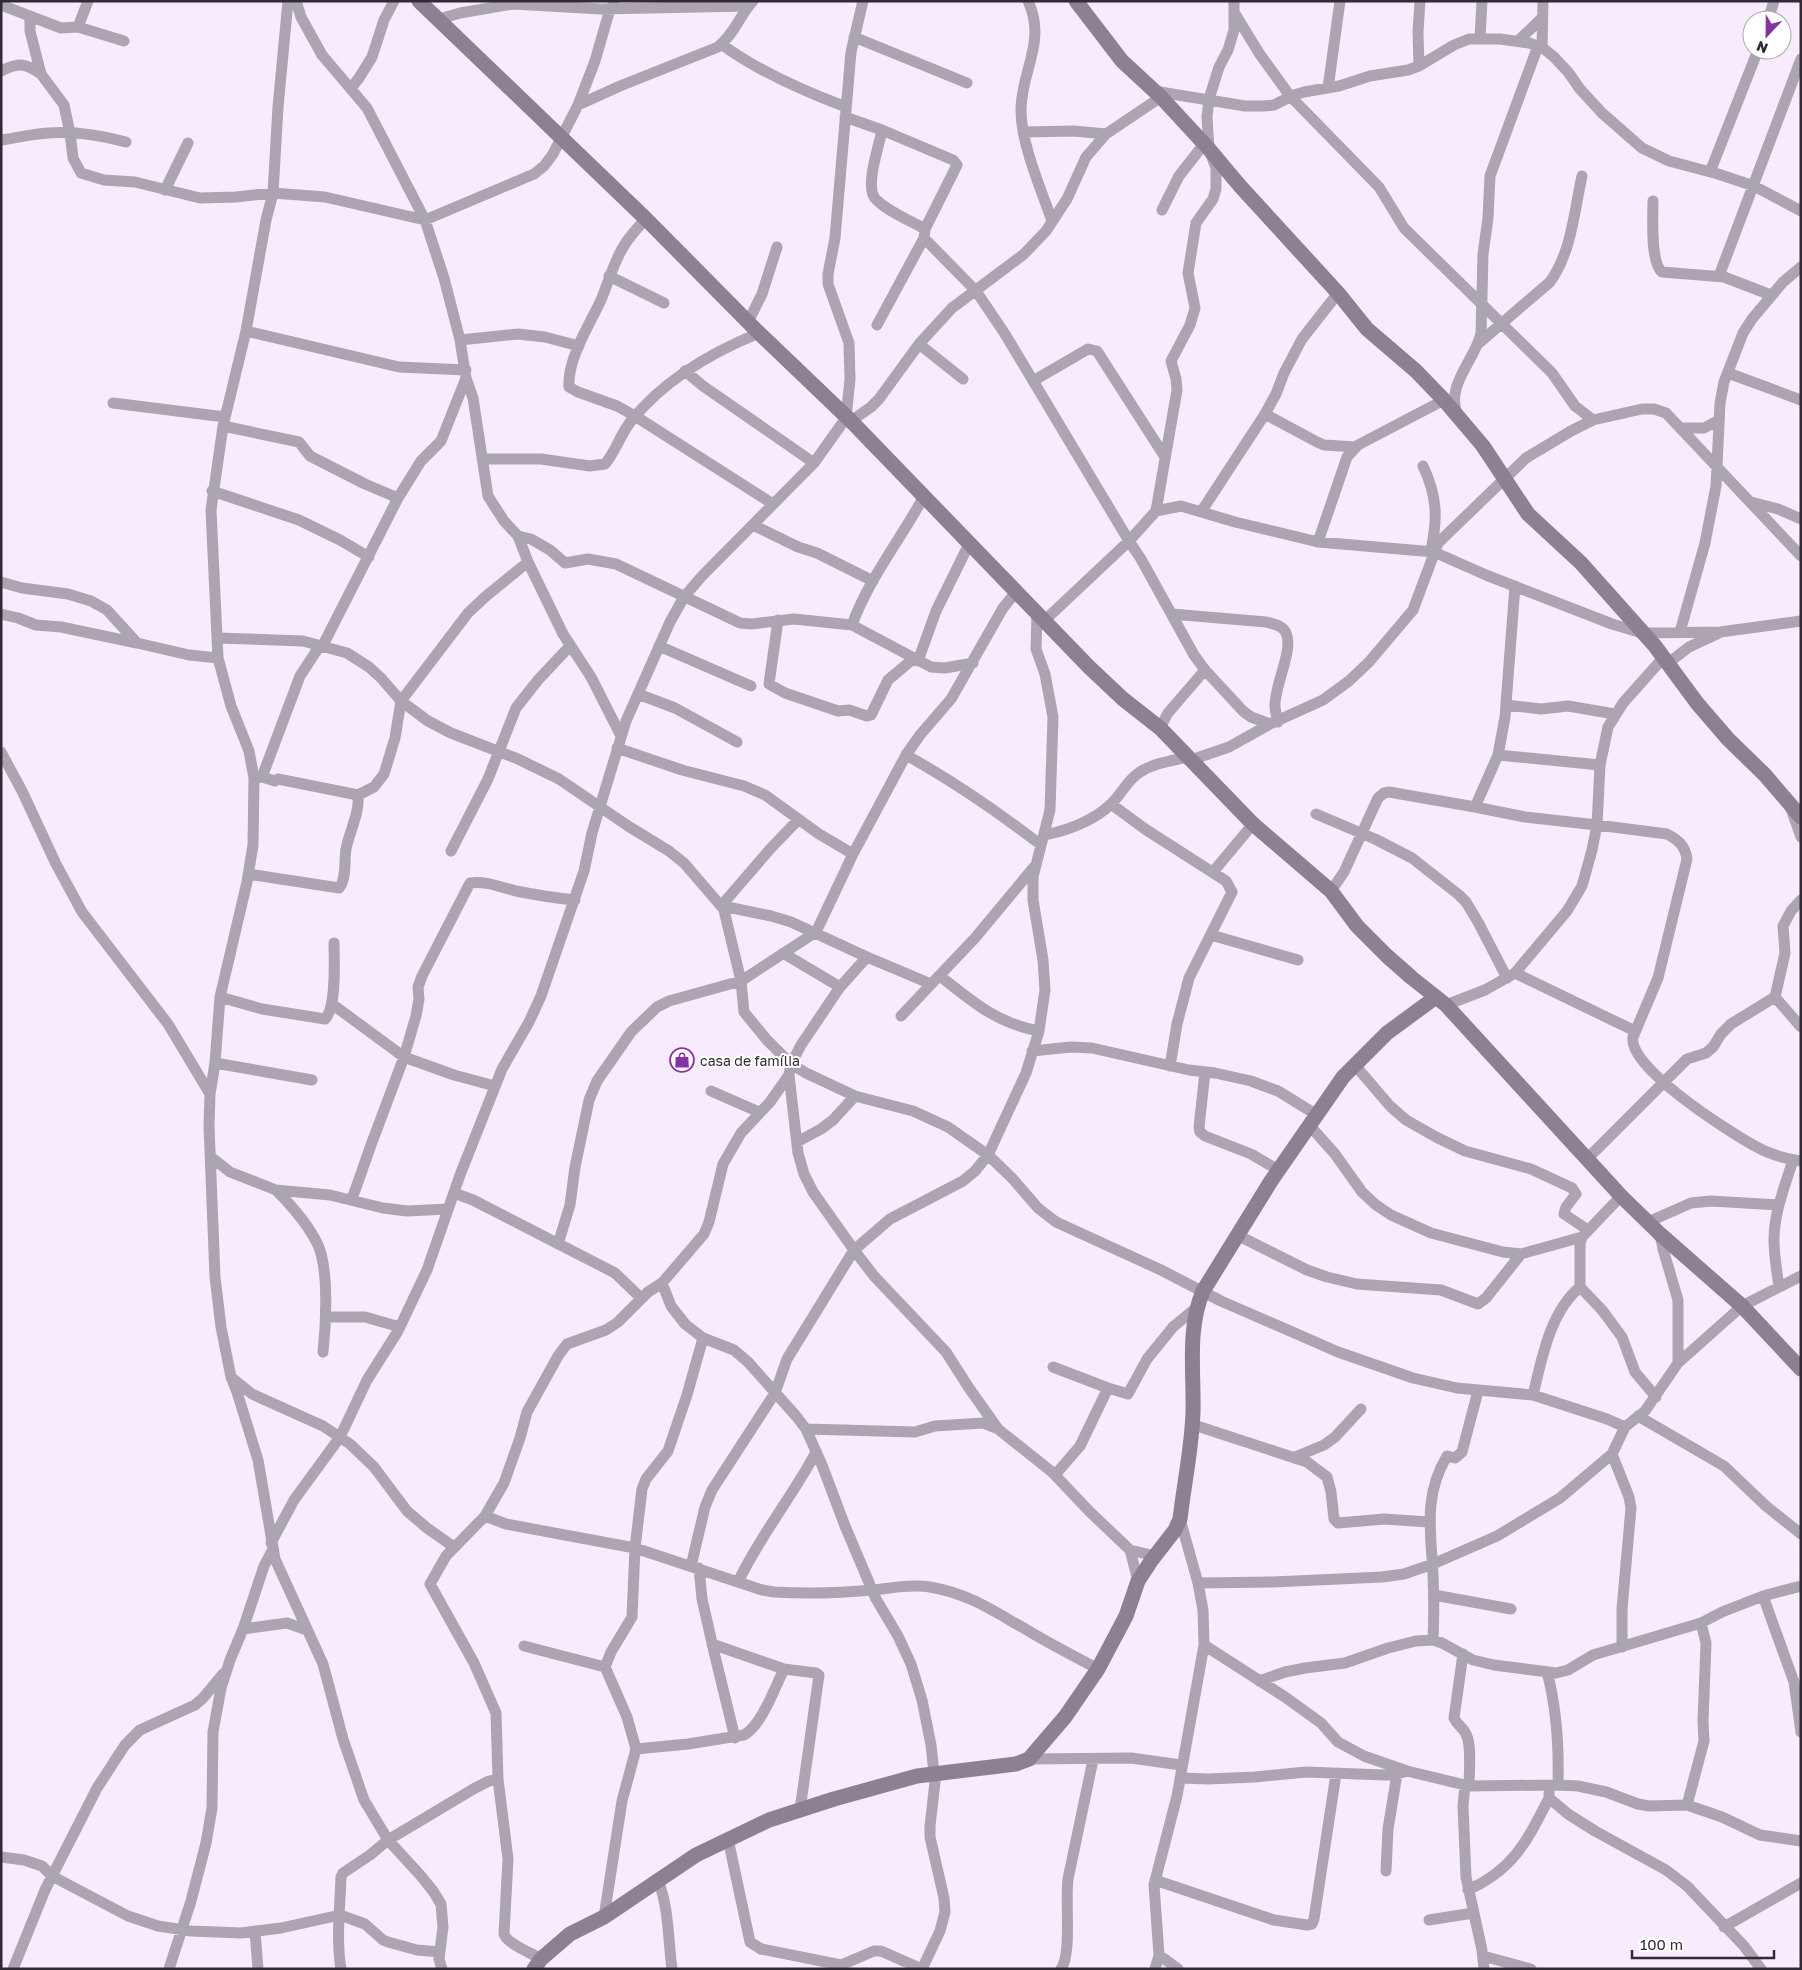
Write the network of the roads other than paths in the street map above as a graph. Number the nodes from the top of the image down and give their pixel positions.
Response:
1 (88, 1) edge
2 (288, 1) edge
3 (296, 1) edge
4 (394, 1) edge
5 (419, 1) edge
6 (863, 1) edge
7 (1028, 1) edge
8 (1076, 1) edge
9 (1340, 1) edge
10 (1420, 1) edge
11 (1482, 1) edge
12 (1543, 1) edge
13 (751, 4) edge
14 (1, 5) edge
15 (613, 5) edge
16 (1234, 7) edge
17 (30, 17) junction
18 (1542, 18) junction
19 (439, 19) junction
20 (78, 27) junction
21 (854, 37) junction
22 (1480, 38) junction
23 (124, 41) dead end
24 (1518, 41) junction
25 (721, 44) junction
26 (1540, 47) junction
27 (1801, 59) edge
28 (1754, 60) edge
29 (1419, 66) junction
30 (1, 71) edge
31 (42, 74) junction
32 (967, 83) dead end
33 (351, 88) junction
34 (1328, 88) junction
35 (1157, 94) junction
36 (1290, 96) junction
37 (1209, 99) junction
38 (1278, 102) junction
39 (578, 106) junction
40 (846, 112) junction
41 (1308, 114) junction
42 (882, 130) junction
43 (1023, 132) junction
44 (70, 133) junction
45 (1106, 134) junction
46 (562, 139) junction
47 (1, 140) edge
48 (126, 142) dead end
49 (188, 143) dead end
50 (1207, 146) junction
51 (1710, 172) junction
52 (1582, 176) dead end
53 (1754, 186) junction
54 (165, 190) junction
55 (273, 193) junction
56 (1653, 201) dead end
57 (1162, 210) dead end
58 (1801, 211) edge
59 (646, 218) junction
60 (425, 220) junction
61 (1052, 221) junction
62 (924, 233) junction
63 (777, 248) dead end
64 (1801, 267) edge
65 (609, 276) junction
66 (1719, 276) junction
67 (976, 291) junction
68 (1338, 294) junction
69 (1772, 295) junction
70 (664, 303) dead end
71 (1482, 306) junction
72 (748, 322) junction
73 (1503, 324) junction
74 (877, 325) dead end
75 (246, 331) junction
76 (759, 333) junction
77 (460, 340) junction
78 (1478, 343) junction
79 (919, 344) junction
80 (579, 346) junction
81 (685, 371) junction
82 (1728, 373) junction
83 (466, 374) junction
84 (963, 378) dead end
85 (1033, 381) junction
86 (1444, 400) junction
87 (1801, 400) edge
88 (113, 403) dead end
89 (1265, 414) junction
90 (635, 416) junction
91 (848, 419) junction
92 (1459, 420) junction
93 (1593, 420) junction
94 (1720, 420) junction
95 (224, 421) junction
96 (1682, 428) junction
97 (1356, 447) junction
98 (1165, 457) junction
99 (482, 459) junction
100 (814, 463) junction
101 (1423, 466) dead end
102 (1718, 466) junction
103 (1504, 479) junction
104 (212, 491) junction
105 (924, 496) junction
106 (398, 498) junction
107 (1752, 502) junction
108 (773, 504) junction
109 (1156, 511) junction
110 (1201, 512) junction
111 (1801, 519) edge
112 (753, 525) junction
113 (518, 536) junction
114 (1129, 541) junction
115 (970, 542) junction
116 (1318, 542) junction
117 (1432, 552) junction
118 (1800, 555) edge
119 (369, 557) junction
120 (528, 562) junction
121 (872, 581) junction
122 (1, 582) edge
123 (1514, 586) junction
124 (1016, 592) junction
125 (684, 597) junction
126 (1, 614) edge
127 (1172, 614) junction
128 (1041, 618) junction
129 (778, 620) junction
130 (1801, 621) edge
131 (852, 625) junction
132 (1680, 632) junction
133 (1720, 632) junction
134 (1642, 633) junction
135 (217, 638) junction
136 (137, 643) junction
137 (323, 645) junction
138 (570, 646) junction
139 (659, 646) junction
140 (218, 658) junction
141 (915, 660) junction
142 (1665, 661) junction
143 (973, 663) junction
144 (1205, 670) junction
145 (752, 686) dead end
146 (638, 694) junction
147 (401, 701) junction
148 (1506, 705) junction
149 (1614, 714) junction
150 (1274, 723) junction
151 (1160, 728) junction
152 (621, 736) junction
153 (737, 742) dead end
154 (618, 748) junction
155 (500, 751) junction
156 (1, 752) edge
157 (906, 755) junction
158 (1498, 755) junction
159 (1189, 759) junction
160 (1600, 765) junction
161 (258, 778) junction
162 (358, 795) junction
163 (1112, 804) junction
164 (1790, 806) junction
165 (1475, 807) junction
166 (601, 808) junction
167 (1316, 814) dead end
168 (1801, 817) edge
169 (798, 820) junction
170 (1253, 824) junction
171 (1597, 825) junction
172 (1363, 833) junction
173 (1801, 837) edge
174 (1042, 840) junction
175 (451, 851) dead end
176 (854, 854) junction
177 (1034, 867) junction
178 (1213, 872) junction
179 (248, 874) junction
180 (1331, 891) junction
181 (575, 900) junction
182 (1801, 900) edge
183 (722, 906) junction
184 (816, 932) junction
185 (1211, 935) junction
186 (334, 943) dead end
187 (783, 953) junction
188 (866, 958) junction
189 (1298, 960) dead end
190 (940, 976) junction
191 (1511, 976) junction
192 (741, 981) junction
193 (931, 984) junction
194 (840, 987) junction
195 (1775, 997) junction
196 (220, 998) junction
197 (1441, 1001) junction
198 (332, 1004) junction
199 (901, 1016) dead end
200 (1801, 1027) edge
201 (1039, 1031) junction
202 (1635, 1031) junction
203 (1032, 1051) junction
204 (404, 1057) junction
205 (215, 1063) junction
206 (1354, 1064) junction
207 (1170, 1066) junction
208 (790, 1070) junction
209 (1205, 1072) junction
210 (312, 1080) dead end
211 (1663, 1083) junction
212 (495, 1086) junction
213 (711, 1091) dead end
214 (210, 1094) junction
215 (856, 1096) junction
216 (759, 1112) junction
217 (1314, 1120) junction
218 (797, 1142) junction
219 (988, 1155) junction
220 (211, 1158) junction
221 (1587, 1159) junction
222 (1797, 1160) edge
223 (1278, 1170) junction
224 (230, 1172) junction
225 (212, 1186) junction
226 (276, 1190) junction
227 (306, 1192) junction
228 (454, 1193) junction
229 (1621, 1196) junction
230 (352, 1199) junction
231 (1778, 1206) junction
232 (295, 1209) junction
233 (448, 1209) junction
234 (1648, 1222) junction
235 (1585, 1234) junction
236 (1660, 1234) junction
237 (1237, 1235) junction
238 (558, 1244) junction
239 (854, 1250) junction
240 (1521, 1254) junction
241 (1801, 1276) edge
242 (662, 1283) junction
243 (1580, 1287) junction
244 (1779, 1287) junction
245 (1203, 1291) junction
246 (641, 1298) junction
247 (1742, 1306) junction
248 (1196, 1308) junction
249 (326, 1317) junction
250 (400, 1327) junction
251 (702, 1338) junction
252 (323, 1352) dead end
253 (1678, 1363) junction
254 (1053, 1367) dead end
255 (1801, 1369) edge
256 (231, 1377) junction
257 (1108, 1388) junction
258 (1478, 1391) junction
259 (775, 1393) junction
260 (1533, 1395) junction
261 (1656, 1397) junction
262 (1361, 1409) dead end
263 (1638, 1416) junction
264 (1192, 1424) junction
265 (1625, 1427) junction
266 (806, 1429) junction
267 (998, 1429) junction
268 (340, 1437) junction
269 (816, 1452) junction
270 (1612, 1454) junction
271 (1295, 1457) junction
272 (1055, 1475) junction
273 (485, 1516) junction
274 (1180, 1519) junction
275 (1429, 1522) junction
276 (1801, 1534) edge
277 (272, 1546) junction
278 (454, 1547) junction
279 (635, 1548) junction
280 (1130, 1550) junction
281 (1155, 1556) junction
282 (1433, 1564) junction
283 (695, 1567) junction
284 (1138, 1581) junction
285 (738, 1582) junction
286 (1198, 1583) junction
287 (1801, 1586) edge
288 (872, 1590) junction
289 (1434, 1595) junction
290 (1763, 1596) junction
291 (1511, 1609) dead end
292 (1701, 1623) junction
293 (243, 1629) junction
294 (307, 1630) junction
295 (1433, 1640) junction
296 (712, 1644) junction
297 (1204, 1645) junction
298 (524, 1646) dead end
299 (1622, 1647) junction
300 (1463, 1654) junction
301 (605, 1667) junction
302 (227, 1669) junction
303 (784, 1669) junction
304 (1098, 1669) junction
305 (1546, 1672) junction
306 (1259, 1680) junction
307 (1801, 1732) edge
308 (735, 1738) junction
309 (636, 1749) junction
310 (1029, 1760) junction
311 (1093, 1760) junction
312 (1182, 1764) junction
313 (1385, 1769) junction
314 (1402, 1773) junction
315 (935, 1774) junction
316 (1336, 1774) junction
317 (498, 1778) junction
318 (1180, 1778) junction
319 (1467, 1785) junction
320 (1554, 1785) junction
321 (1549, 1798) junction
322 (1687, 1805) junction
323 (800, 1810) junction
324 (728, 1839) junction
325 (388, 1840) junction
326 (1801, 1841) edge
327 (1, 1857) edge
328 (1386, 1871) dead end
329 (52, 1876) junction
330 (658, 1880) junction
331 (1155, 1880) junction
332 (1801, 1883) edge
333 (1468, 1890) junction
334 (1473, 1913) junction
335 (340, 1914) junction
336 (604, 1917) junction
337 (1429, 1920) dead end
338 (1724, 1927) junction
339 (182, 1930) junction
340 (255, 1931) junction
341 (440, 1952) junction
342 (1158, 1955) junction
343 (1483, 1956) junction
344 (538, 1964) edge
345 (1758, 1967) edge
346 (13, 1969) edge
347 (169, 1969) edge
348 (258, 1969) edge
349 (341, 1969) edge
350 (442, 1969) edge
351 (672, 1969) edge
352 (922, 1969) edge
353 (1061, 1969) edge
354 (1155, 1969) edge
355 (1178, 1969) edge
356 (1484, 1969) edge
357 (1531, 1969) edge

1 - 20 street
2 - 55 street
3 - 33 street
4 - 33 street
5 - 19 street
6 - 21 street
7 - 43 street
8 - 35 street
9 - 34 street
10 - 29 street
11 - 22 street
12 - 18 street
13 - 15 street
13 - 25 street
14 - 17 street
15 - 19 street
15 - 39 street
16 - 36 street
16 - 37 street
17 - 20 street
17 - 31 street
18 - 24 street
18 - 26 street
19 - 46 street
20 - 23 street
21 - 32 street
21 - 40 street
22 - 24 street
22 - 29 street
24 - 26 street
25 - 39 street
25 - 40 street
26 - 51 street
26 - 71 street
27 - 53 street
28 - 51 street
29 - 34 street
30 - 31 street
31 - 44 street
33 - 60 street
34 - 36 street
35 - 37 street
35 - 45 street
35 - 50 street
36 - 38 street
36 - 41 street
37 - 38 street
37 - 50 street
38 - 41 street
39 - 46 street
40 - 42 street
40 - 91 street
41 - 71 street
42 - 62 street
42 - 62 street
43 - 45 street
43 - 61 street
44 - 47 street
44 - 48 street
44 - 54 street
45 - 61 street
46 - 59 street
46 - 60 street
49 - 54 street
50 - 57 street
50 - 68 street
50 - 98 street
51 - 53 street
52 - 73 street
53 - 58 street
53 - 66 street
54 - 55 street
55 - 60 street
55 - 75 street
56 - 66 street
59 - 65 street
59 - 72 street
60 - 77 street
61 - 67 street
62 - 67 street
62 - 74 street
63 - 72 street
64 - 69 street
65 - 70 street
65 - 80 street
66 - 69 street
67 - 79 street
67 - 85 street
68 - 86 street
68 - 89 street
69 - 82 street
71 - 73 street
71 - 78 street
72 - 76 street
73 - 78 street
73 - 93 street
75 - 83 street
75 - 95 street
76 - 81 street
76 - 91 street
77 - 80 street
77 - 83 street
78 - 92 street
79 - 84 street
79 - 91 street
80 - 90 street
81 - 90 street
81 - 100 street
82 - 87 street
82 - 94 street
83 - 99 street
83 - 106 street
85 - 98 street
85 - 114 street
86 - 92 street
86 - 97 street
88 - 95 street
89 - 97 street
89 - 110 street
90 - 99 street
90 - 108 street
91 - 100 street
91 - 105 street
92 - 103 street
93 - 96 street
93 - 103 street
94 - 96 street
94 - 102 street
95 - 104 street
95 - 106 street
96 - 102 street
97 - 116 street
98 - 109 street
99 - 113 street
100 - 108 street
101 - 117 street
102 - 107 street
102 - 132 street
103 - 117 street
103 - 134 street
104 - 119 street
104 - 135 street
105 - 115 street
105 - 121 street
106 - 119 street
107 - 111 street
107 - 118 street
108 - 112 street
109 - 110 street
109 - 114 street
110 - 116 street
112 - 121 street
112 - 125 street
113 - 120 street
113 - 125 street
114 - 127 street
114 - 128 street
115 - 124 street
115 - 141 street
116 - 117 street
117 - 123 street
117 - 150 street
119 - 137 street
120 - 138 street
120 - 147 street
121 - 131 street
122 - 136 street
123 - 134 street
123 - 148 street
124 - 128 street
124 - 143 street
125 - 129 street
125 - 139 street
126 - 136 street
127 - 144 street
127 - 150 street
128 - 151 street
128 - 174 street
129 - 131 street
129 - 141 street
130 - 133 street
131 - 141 street
132 - 133 street
132 - 134 street
133 - 142 street
134 - 142 street
135 - 137 street
135 - 140 street
136 - 140 street
137 - 147 street
137 - 161 street
138 - 152 street
138 - 155 street
139 - 145 street
139 - 146 street
140 - 161 street
141 - 143 street
142 - 149 street
142 - 164 street
143 - 157 street
144 - 150 street
144 - 151 street
146 - 152 street
146 - 153 street
147 - 155 street
147 - 162 street
148 - 149 street
148 - 158 street
149 - 160 street
150 - 159 street
151 - 159 street
152 - 154 street
154 - 166 street
154 - 169 street
155 - 166 street
155 - 175 street
156 - 214 street
157 - 174 street
157 - 176 street
158 - 160 street
158 - 165 street
159 - 163 street
159 - 170 street
160 - 171 street
161 - 162 street
161 - 179 street
162 - 179 street
163 - 174 street
163 - 178 street
164 - 168 street
164 - 173 street
165 - 171 street
165 - 172 street
166 - 181 street
166 - 183 street
167 - 172 street
169 - 176 street
169 - 183 street
170 - 178 street
170 - 180 street
171 - 191 street
171 - 202 street
172 - 180 street
172 - 191 street
174 - 177 street
176 - 184 street
177 - 190 street
177 - 201 street
178 - 185 street
179 - 196 street
180 - 197 street
181 - 204 street
181 - 212 street
182 - 195 street
183 - 184 street
183 - 192 street
184 - 187 street
184 - 188 street
185 - 189 street
185 - 207 street
186 - 198 street
187 - 192 street
187 - 194 street
188 - 193 street
188 - 194 street
190 - 193 street
190 - 201 street
191 - 197 street
191 - 202 street
192 - 208 street
192 - 238 street
193 - 199 street
194 - 208 street
195 - 200 street
195 - 211 street
196 - 198 street
196 - 205 street
197 - 206 street
197 - 221 street
198 - 204 street
201 - 203 street
202 - 211 street
203 - 207 street
203 - 219 street
204 - 212 street
204 - 230 street
205 - 210 street
205 - 214 street
206 - 217 street
206 - 235 street
207 - 209 street
208 - 215 street
208 - 216 street
208 - 218 street
209 - 217 street
209 - 223 street
211 - 221 street
211 - 222 street
212 - 228 street
213 - 216 street
214 - 220 street
215 - 218 street
215 - 219 street
216 - 242 street
217 - 223 street
217 - 240 street
218 - 239 street
219 - 239 street
219 - 245 street
220 - 224 street
220 - 225 street
221 - 229 street
222 - 231 street
223 - 237 street
224 - 225 street
224 - 226 street
225 - 256 street
226 - 227 street
226 - 232 street
227 - 230 street
227 - 232 street
228 - 233 street
228 - 238 street
229 - 234 street
229 - 235 street
230 - 233 street
231 - 234 street
231 - 244 street
232 - 249 street
233 - 250 street
234 - 236 street
235 - 240 street
235 - 243 street
236 - 247 street
236 - 253 street
237 - 240 street
237 - 245 street
238 - 246 street
239 - 259 street
239 - 267 street
241 - 244 street
242 - 246 street
242 - 251 street
243 - 260 street
243 - 261 street
244 - 247 street
245 - 248 street
245 - 258 street
246 - 273 street
247 - 253 street
247 - 255 street
248 - 257 street
248 - 264 street
249 - 250 street
249 - 252 street
250 - 268 street
251 - 259 street
251 - 279 street
253 - 261 street
254 - 257 street
256 - 268 street
256 - 277 street
257 - 272 street
258 - 260 street
258 - 275 street
259 - 266 street
259 - 283 street
260 - 265 street
261 - 263 street
262 - 271 street
263 - 265 street
263 - 276 street
264 - 271 street
264 - 274 street
265 - 270 street
266 - 267 street
266 - 269 street
267 - 272 street
268 - 277 street
268 - 278 street
269 - 285 street
269 - 288 street
270 - 282 street
270 - 299 street
271 - 275 street
272 - 280 street
273 - 278 street
273 - 279 street
274 - 281 street
274 - 286 street
275 - 282 street
277 - 293 street
277 - 294 street
278 - 317 street
279 - 283 street
279 - 301 street
280 - 281 street
280 - 284 street
281 - 284 street
282 - 286 street
282 - 289 street
283 - 285 street
283 - 296 street
284 - 304 street
285 - 288 street
286 - 297 street
287 - 290 street
288 - 304 street
288 - 315 street
289 - 291 street
289 - 295 street
290 - 292 street
290 - 307 street
292 - 299 street
292 - 322 street
293 - 294 street
293 - 302 street
294 - 325 street
295 - 300 street
295 - 306 street
296 - 303 street
296 - 308 street
297 - 306 street
297 - 312 street
298 - 301 street
299 - 305 street
300 - 305 street
300 - 319 street
301 - 309 street
302 - 329 street
302 - 339 street
303 - 308 street
303 - 323 street
304 - 310 street
305 - 320 street
306 - 313 street
308 - 309 street
309 - 336 street
310 - 311 street
310 - 315 street
311 - 312 street
311 - 353 street
312 - 318 street
313 - 314 street
313 - 316 street
314 - 319 street
314 - 328 street
315 - 323 street
315 - 352 street
316 - 318 street
316 - 331 street
317 - 325 street
317 - 344 street
318 - 331 street
319 - 320 street
319 - 333 street
320 - 321 street
320 - 322 street
321 - 333 street
321 - 338 street
322 - 326 street
323 - 324 street
324 - 330 street
324 - 352 street
325 - 335 street
325 - 341 street
327 - 329 street
329 - 339 street
329 - 346 street
330 - 336 street
330 - 351 street
331 - 342 street
332 - 338 street
333 - 334 street
334 - 337 street
334 - 343 street
335 - 340 street
335 - 341 street
335 - 349 street
336 - 344 street
338 - 345 street
339 - 340 street
339 - 347 street
340 - 348 street
341 - 350 street
342 - 354 street
342 - 355 street
343 - 356 street
343 - 357 street

